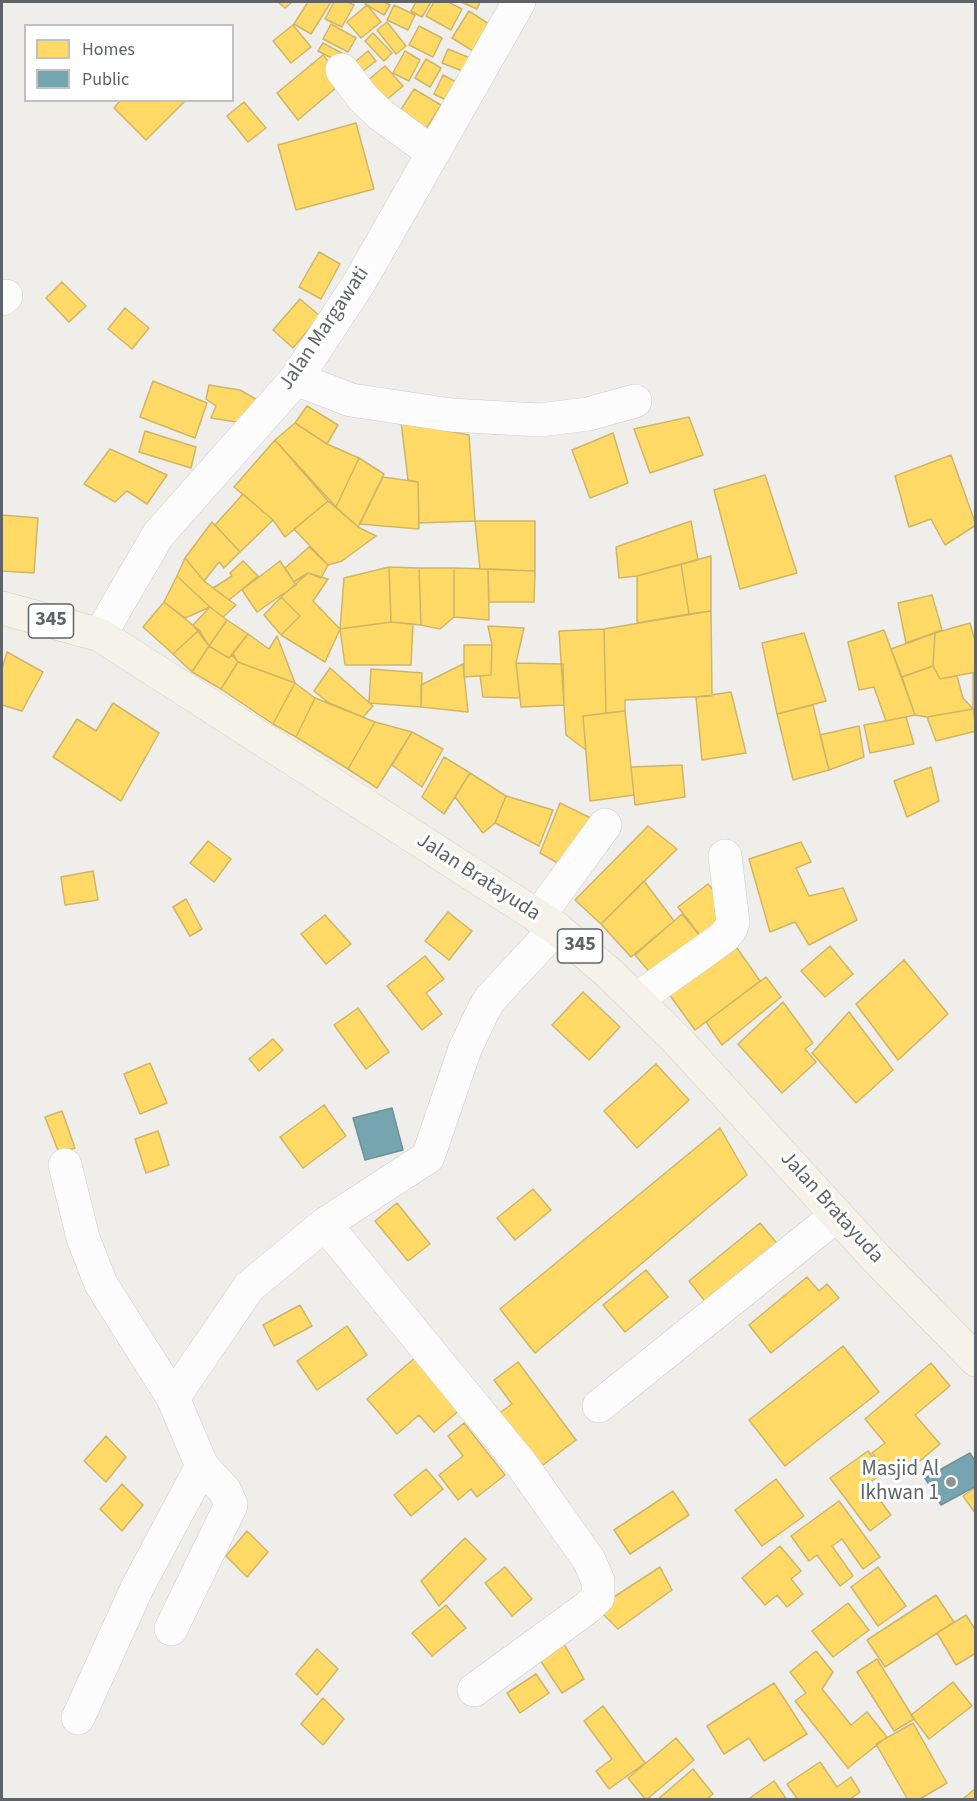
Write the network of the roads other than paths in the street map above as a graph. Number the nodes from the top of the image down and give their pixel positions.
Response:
1 (519, 2) edge
2 (342, 70) dead end
3 (433, 153) junction
4 (296, 379) junction
5 (635, 401) dead end
6 (2, 608) edge
7 (99, 635) junction
8 (605, 825) dead end
9 (725, 856) dead end
10 (547, 923) junction
11 (637, 999) junction
12 (64, 1165) dead end
13 (837, 1215) junction
14 (325, 1224) junction
15 (970, 1345) edge
16 (173, 1398) junction
17 (599, 1406) dead end
18 (202, 1466) junction
19 (171, 1629) dead end
20 (474, 1690) dead end
21 (78, 1718) dead end

1 - 3 street, Jalan Margawati
2 - 3 street
3 - 4 street, Jalan Margawati
4 - 5 street
4 - 7 street, Jalan Margawati
6 - 7 main road, Jalan Bratayuda / 345
7 - 10 main road, Jalan Bratayuda / 345
8 - 10 street
9 - 11 street
10 - 11 main road, Jalan Bratayuda / 345
10 - 14 street
11 - 13 main road, Jalan Bratayuda / 345
12 - 16 street
13 - 15 main road, Jalan Bratayuda / 345
13 - 17 street
14 - 16 street
14 - 20 street
16 - 18 street
18 - 19 street
18 - 21 street

